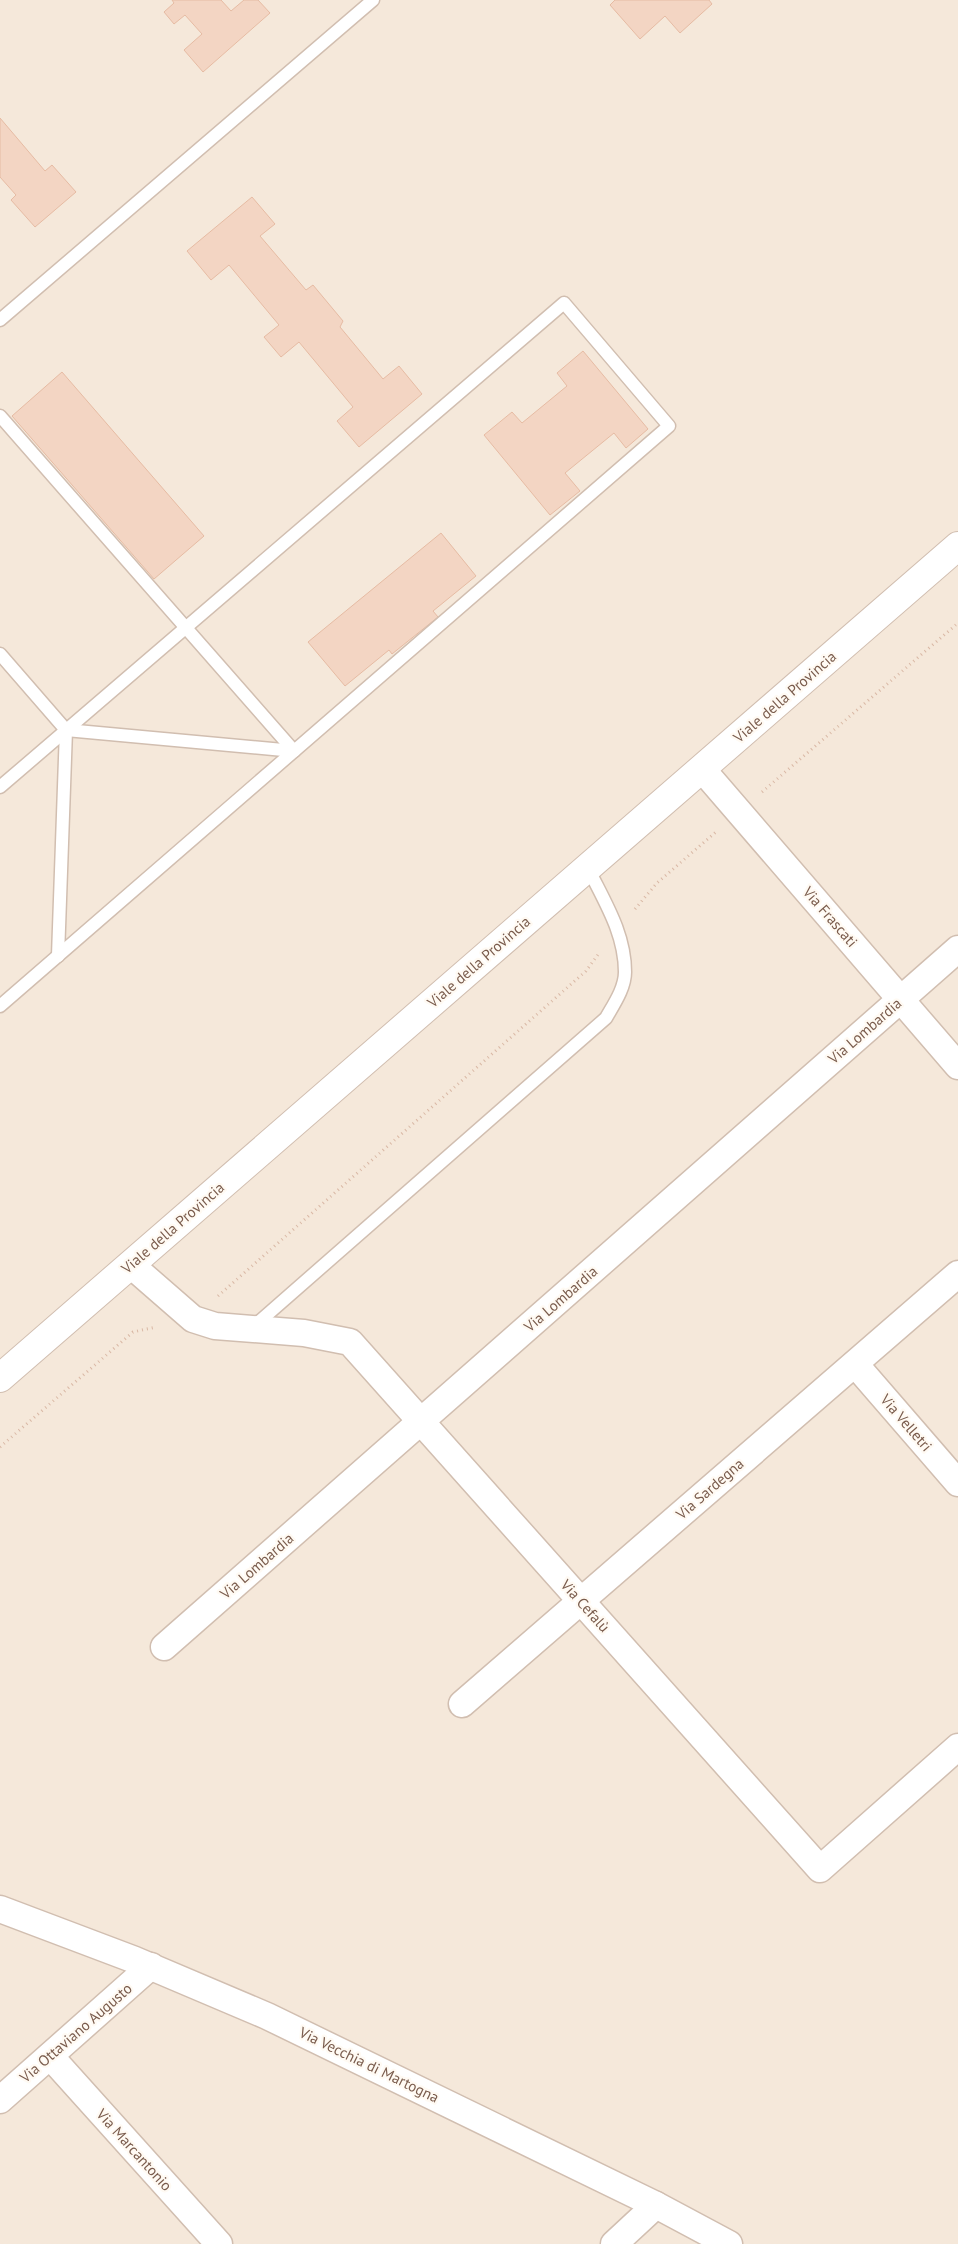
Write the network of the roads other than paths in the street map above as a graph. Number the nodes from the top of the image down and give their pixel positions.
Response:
1 (373, 0) edge
2 (0, 320) edge
3 (0, 416) edge
4 (958, 546) edge
5 (186, 628) junction
6 (0, 654) edge
7 (66, 730) junction
8 (294, 751) junction
9 (702, 769) junction
10 (0, 787) edge
11 (588, 868) junction
12 (958, 949) edge
13 (58, 956) junction
14 (901, 1000) junction
15 (0, 1006) edge
16 (958, 1066) edge
17 (131, 1265) junction
18 (958, 1274) edge
19 (251, 1328) junction
20 (855, 1364) junction
21 (0, 1378) edge
22 (421, 1422) junction
23 (958, 1483) edge
24 (581, 1601) junction
25 (164, 1648) dead end
26 (462, 1704) dead end
27 (958, 1747) edge
28 (0, 1909) edge
29 (151, 1966) junction
30 (50, 2056) junction
31 (0, 2100) edge
32 (656, 2205) junction
33 (219, 2244) edge
34 (614, 2244) edge
35 (729, 2244) edge

1 - 2 lane
3 - 5 lane
4 - 9 street, Viale della Provincia
5 - 7 lane
5 - 8 lane
5 - 8 lane
6 - 7 lane
7 - 8 lane
7 - 10 lane
7 - 13 lane
8 - 13 lane
9 - 11 street, Viale della Provincia
9 - 14 street, Via Frascati
11 - 17 street, Viale della Provincia
11 - 19 lane
12 - 14 street, Via Lombardia
13 - 15 lane
14 - 16 street, Via Frascati
14 - 22 street, Via Lombardia
17 - 19 street
17 - 21 street, Viale della Provincia
18 - 20 street, Via Sardegna
19 - 22 street, Via Cefalù
20 - 23 street, Via Velletri
20 - 24 street, Via Sardegna
22 - 24 street, Via Cefalù
22 - 25 street, Via Lombardia
24 - 26 street, Via Sardegna
24 - 27 street, Via Cefalù
28 - 29 street, Via Vecchia di Martogna
29 - 30 street, Via Ottaviano Augusto
29 - 32 street, Via Vecchia di Martogna
30 - 31 street, Via Ottaviano Augusto
30 - 33 street, Via Marcantonio
32 - 34 street
32 - 35 street, Via Vecchia di Martogna

